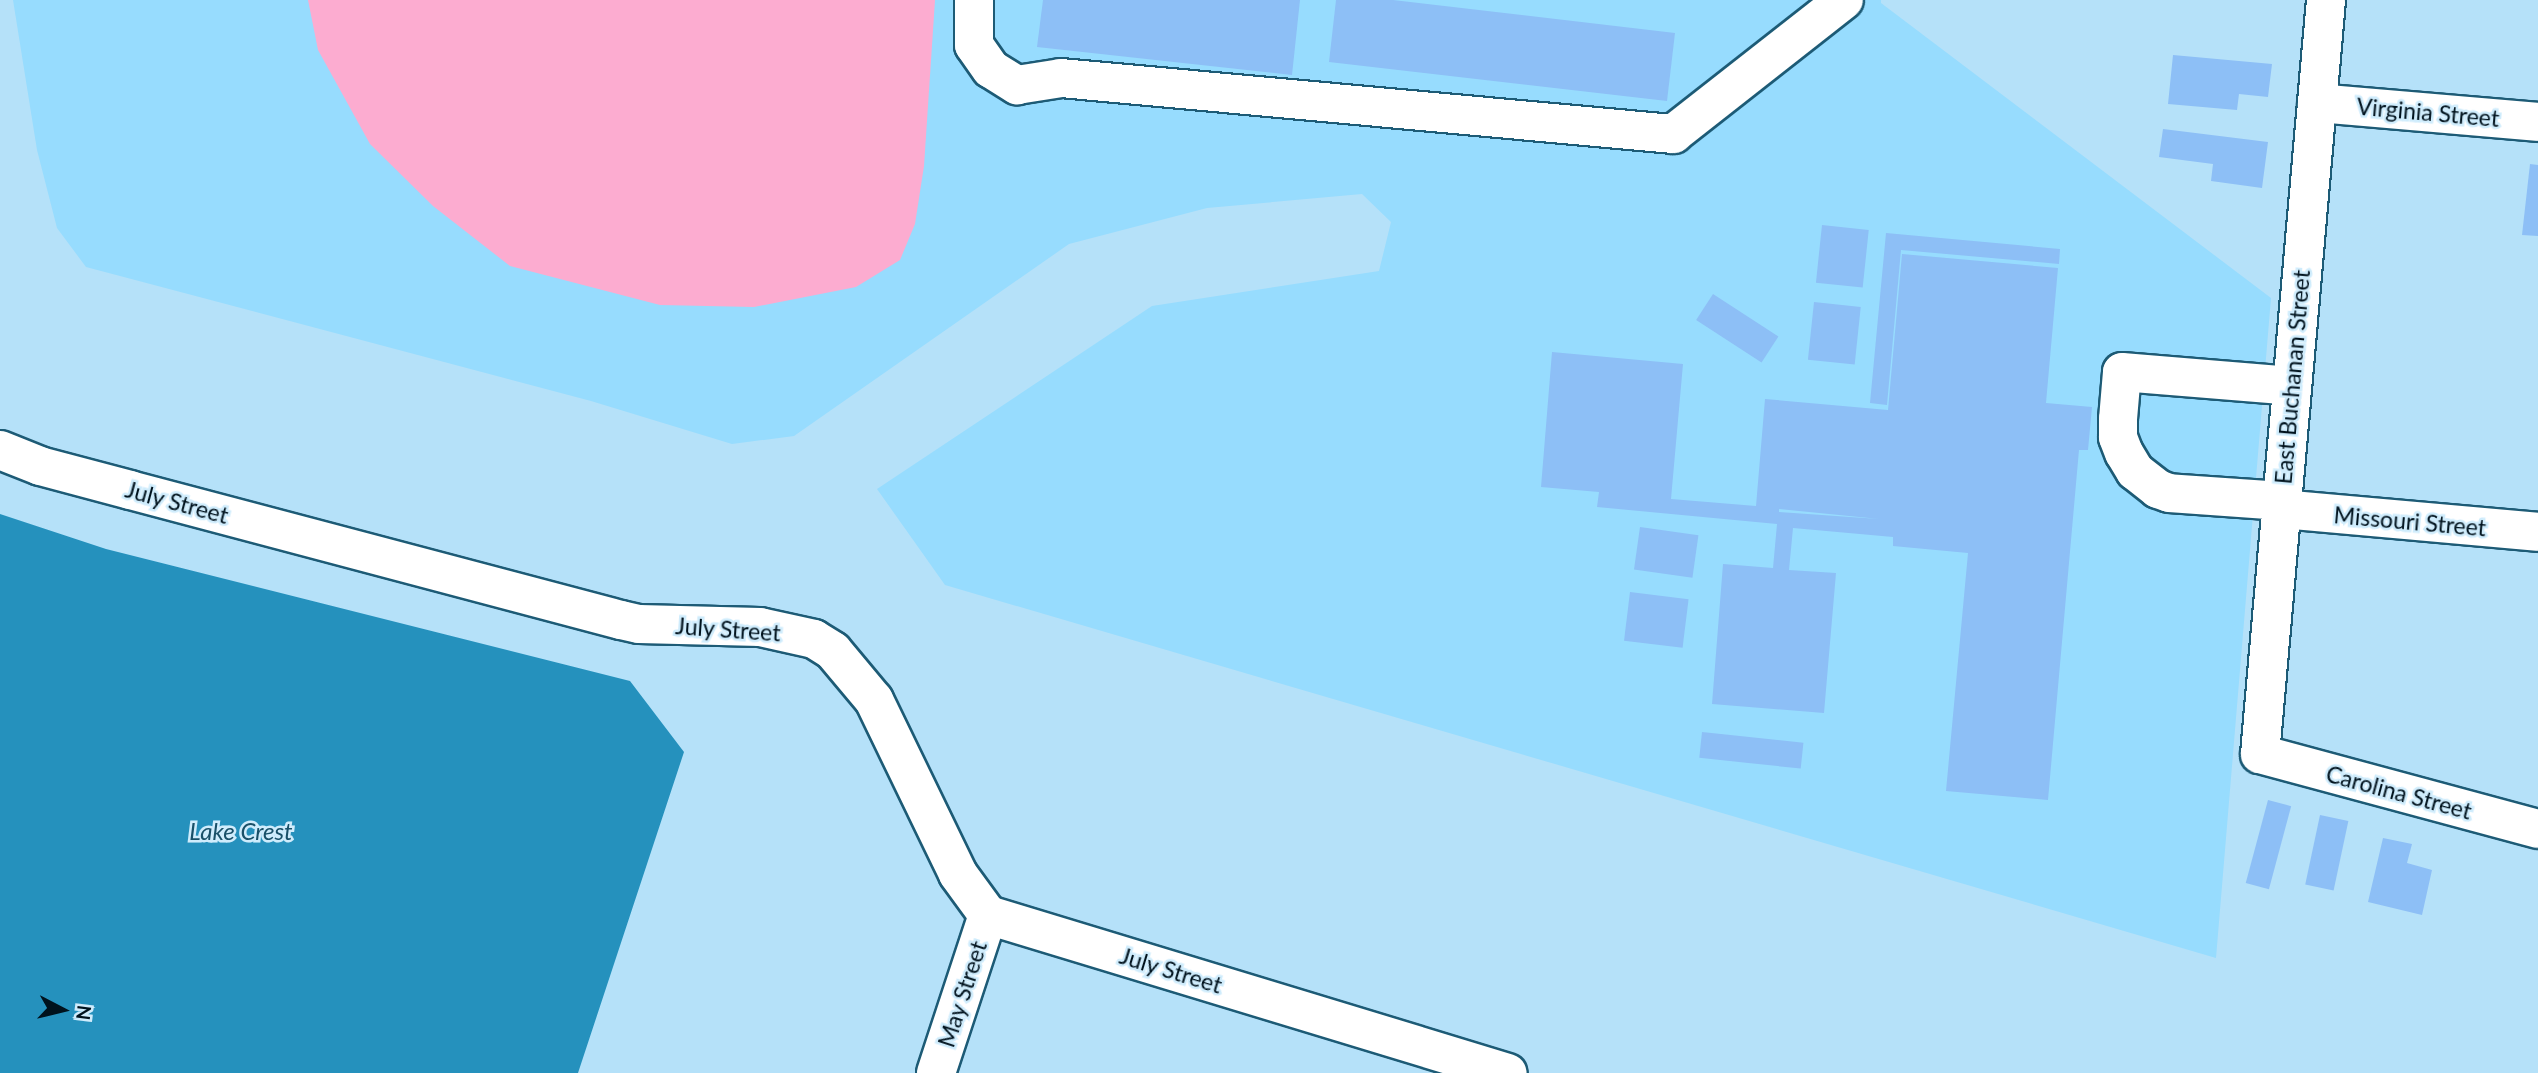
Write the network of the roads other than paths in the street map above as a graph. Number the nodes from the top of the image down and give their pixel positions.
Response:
1 (975, 0) edge
2 (1844, 0) edge
3 (2326, 0) edge
4 (2317, 103) junction
5 (2538, 122) edge
6 (2291, 386) junction
7 (0, 450) edge
8 (2282, 505) junction
9 (2538, 532) edge
10 (2260, 754) joint
11 (2538, 829) edge
12 (988, 915) junction
13 (936, 1073) edge
14 (1508, 1073) edge

1 - 2 street
3 - 4 street, East Buchanan Street
4 - 5 street, Virginia Street
4 - 6 street, East Buchanan Street
6 - 8 street, East Buchanan Street
6 - 8 street, Missouri Street
7 - 12 street, July Street
8 - 9 street, Missouri Street
8 - 10 street, East Buchanan Street
10 - 11 street, Carolina Street
12 - 13 street, May Street
12 - 14 street, July Street

